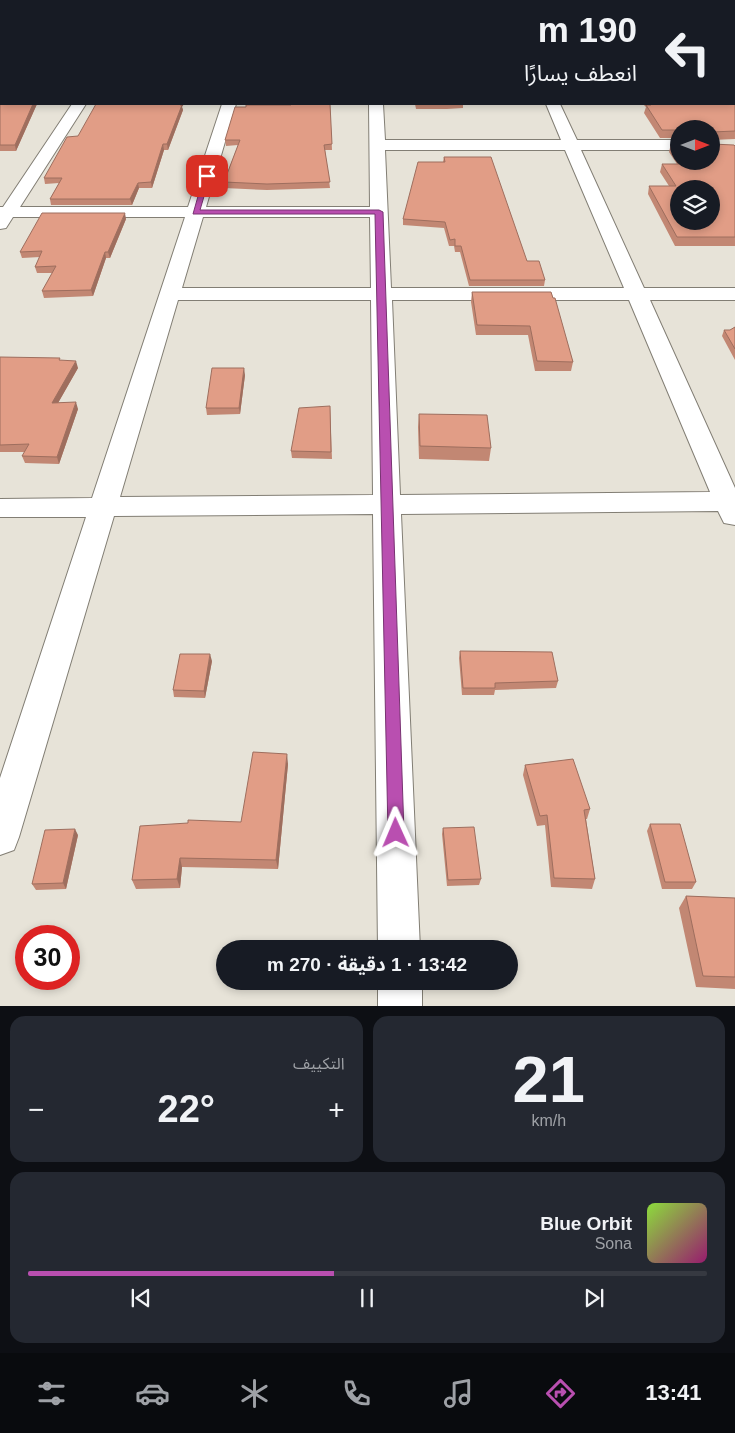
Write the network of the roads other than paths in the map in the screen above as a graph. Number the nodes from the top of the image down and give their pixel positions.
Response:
1 (78, 105) edge
2 (229, 105) edge
3 (376, 105) edge
4 (553, 105) edge
5 (571, 144) junction
6 (377, 145) junction
7 (670, 145) edge
8 (195, 212) junction
9 (379, 212) junction
10 (3, 216) edge
11 (170, 294) junction
12 (381, 294) junction
13 (638, 294) junction
14 (735, 294) edge
15 (387, 505) junction
16 (103, 507) junction
17 (733, 507) edge
18 (0, 508) edge
19 (0, 836) edge
20 (399, 940) edge
21 (400, 990) edge
22 (400, 1006) edge

1 - 10 street
2 - 8 street
3 - 6 street
4 - 5 street
5 - 6 street
5 - 7 street
5 - 13 street
6 - 9 street
8 - 9 street
8 - 10 street
8 - 11 street
9 - 12 street
11 - 12 street
11 - 16 street
12 - 13 street
12 - 15 street
13 - 14 street
13 - 17 street
15 - 16 street
15 - 17 street
15 - 20 street
16 - 18 street
16 - 19 street
21 - 22 street

